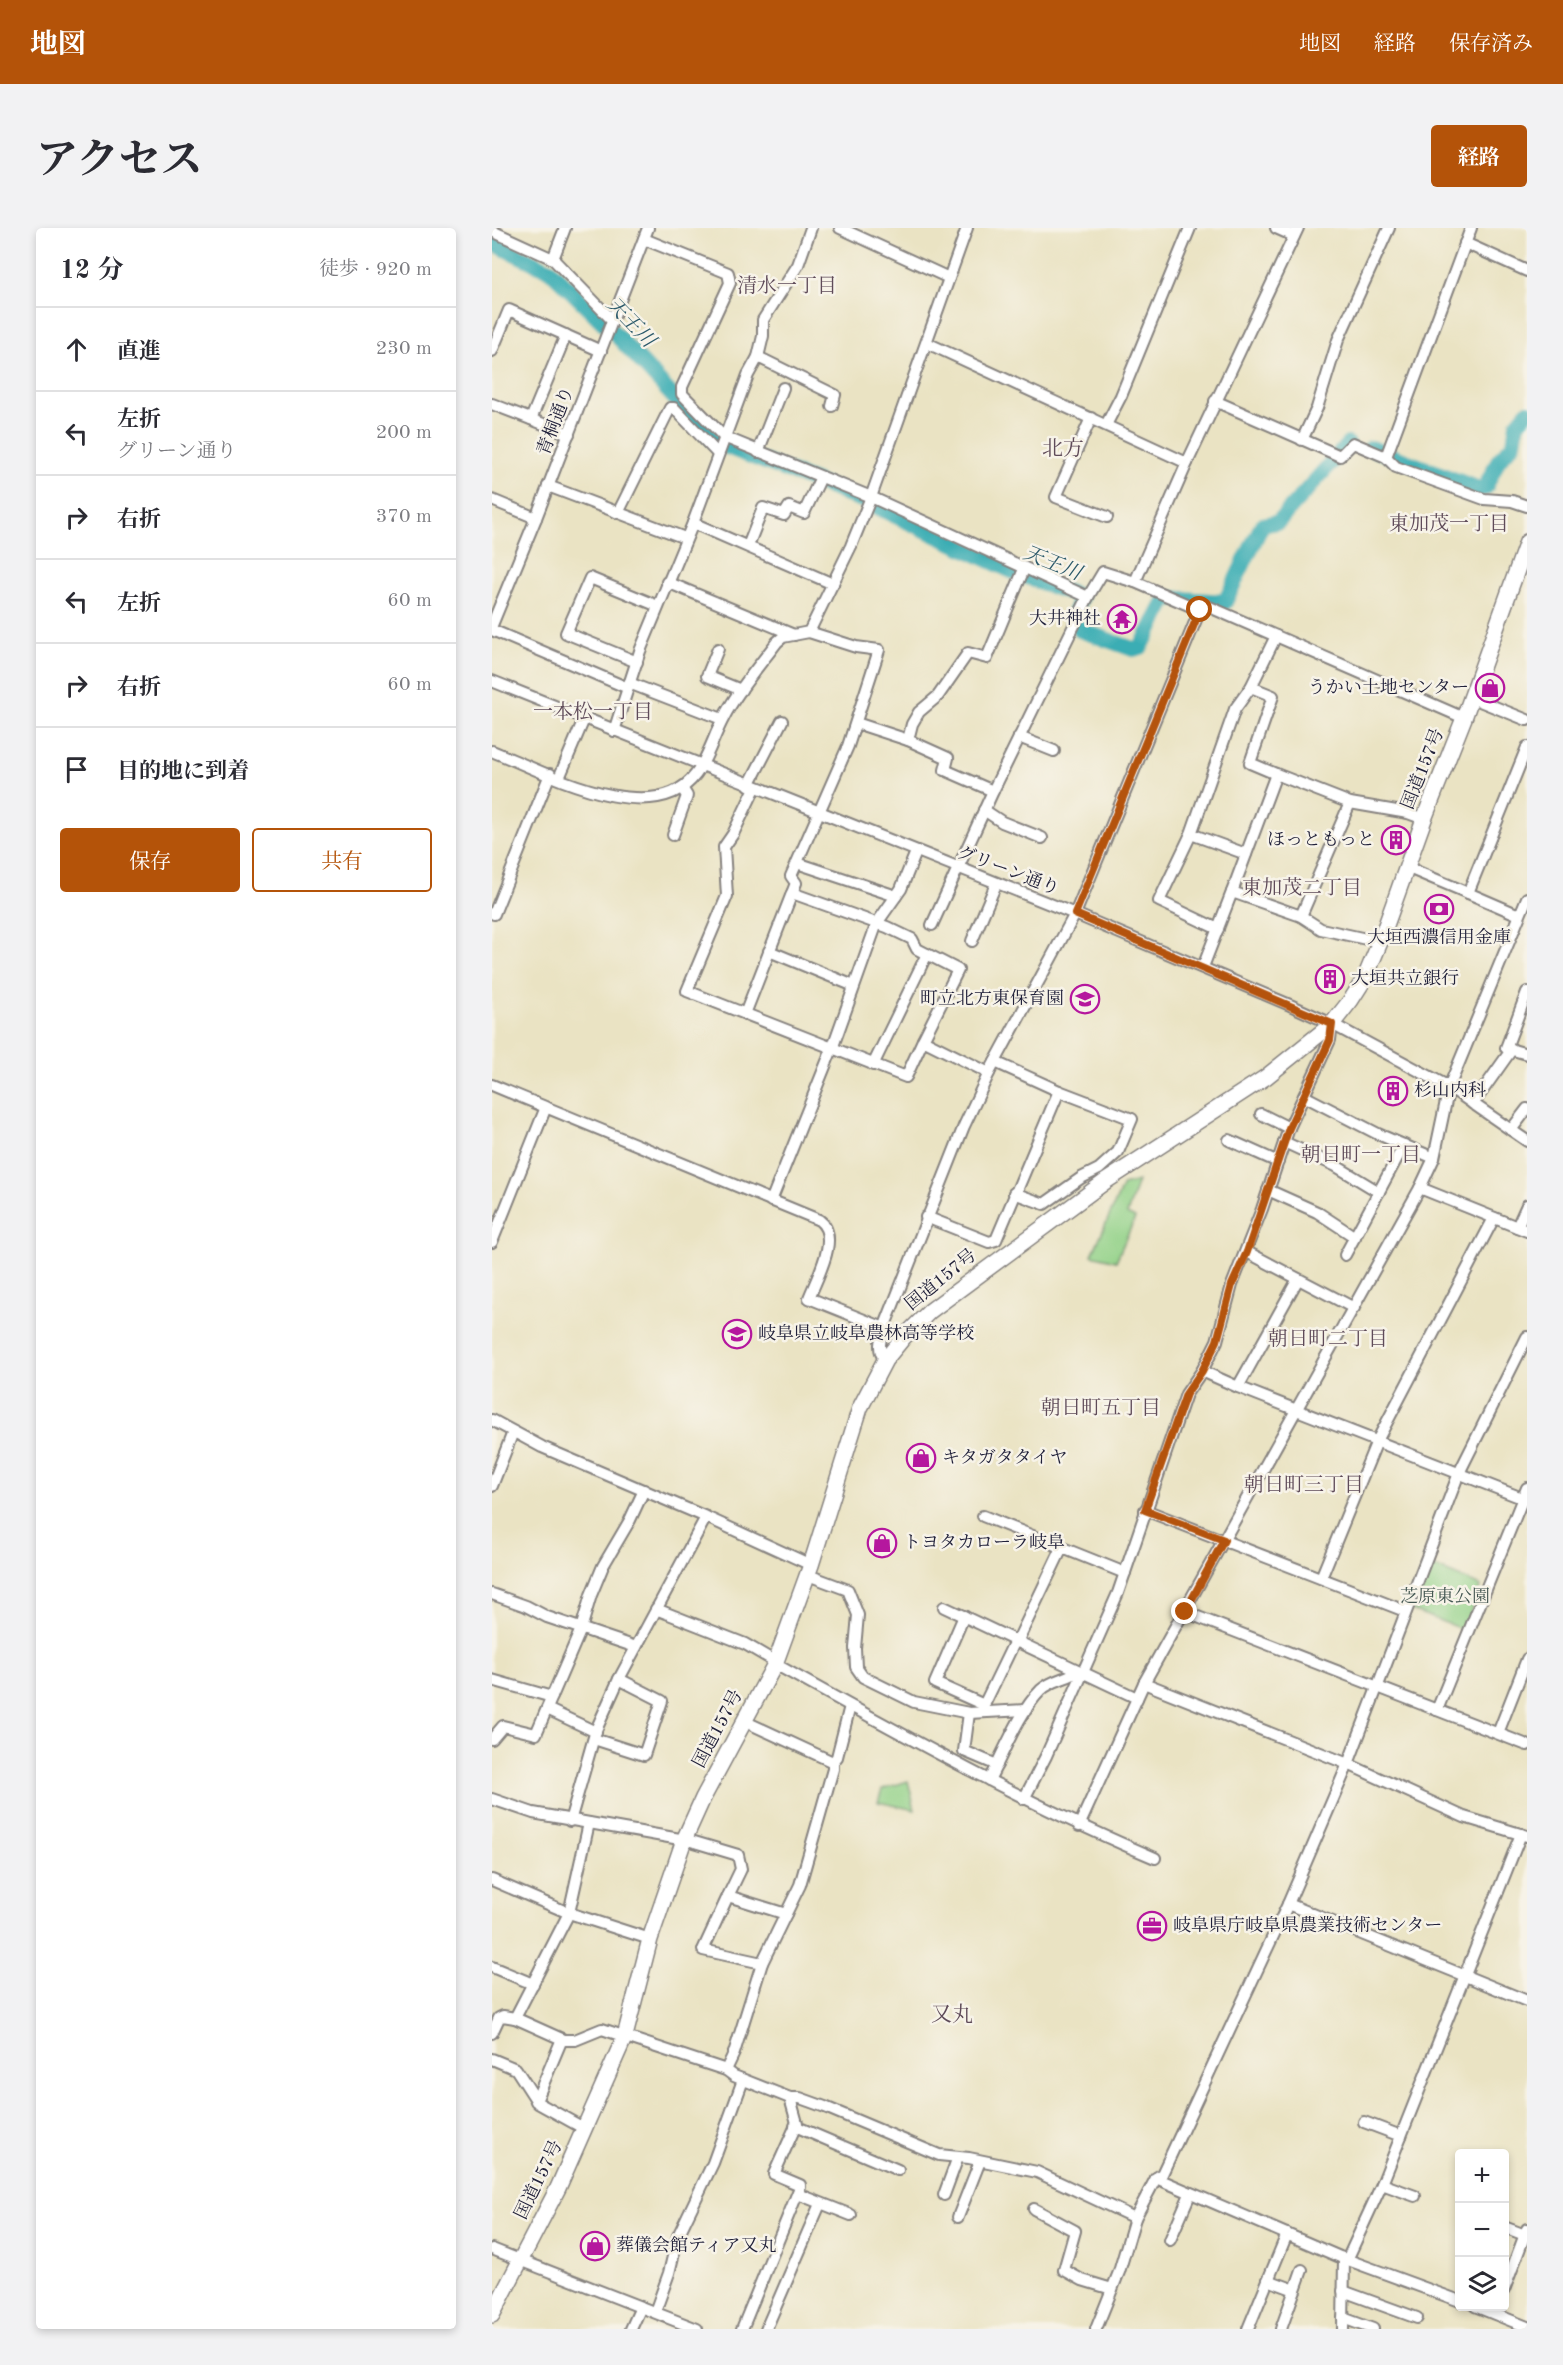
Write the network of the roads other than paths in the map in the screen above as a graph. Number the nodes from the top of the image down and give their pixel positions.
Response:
1 (565, 228) edge
2 (648, 228) edge
3 (811, 228) edge
4 (840, 228) edge
5 (967, 228) edge
6 (1190, 228) edge
7 (1276, 228) edge
8 (1389, 228) edge
9 (1471, 228) edge
10 (492, 231) edge
11 (1296, 232) edge
12 (644, 239) junction
13 (1465, 243) junction
14 (553, 259) junction
15 (1527, 272) edge
16 (949, 278) junction
17 (613, 321) junction
18 (566, 335) junction
19 (927, 343) junction
20 (492, 351) edge
21 (602, 351) junction
22 (758, 357) junction
23 (783, 388) dead end
24 (1215, 401) junction
25 (492, 404) edge
26 (832, 406) dead end
27 (1091, 418) junction
28 (531, 419) junction
29 (1106, 425) junction
30 (569, 434) junction
31 (724, 437) junction
32 (1302, 440) junction
33 (758, 452) junction
34 (718, 454) junction
35 (1386, 457) junction
36 (1187, 463) junction
37 (821, 477) junction
38 (548, 486) junction
39 (872, 497) junction
40 (492, 500) edge
41 (1527, 506) edge
42 (618, 513) junction
43 (1107, 517) dead end
44 (536, 518) junction
45 (693, 523) junction
46 (685, 538) junction
47 (1527, 542) edge
48 (748, 546) junction
49 (1024, 569) junction
50 (667, 582) junction
51 (1135, 582) junction
52 (833, 584) junction
53 (1088, 597) junction
54 (658, 606) junction
55 (1200, 610) junction
56 (493, 617) edge
57 (492, 630) edge
58 (809, 632) junction
59 (796, 635) junction
60 (1276, 636) junction
61 (718, 649) dead end
62 (637, 662) junction
63 (492, 681) edge
64 (628, 685) junction
65 (1251, 687) junction
66 (741, 690) junction
67 (1470, 698) junction
68 (1464, 718) junction
69 (584, 719) junction
70 (722, 720) junction
71 (1527, 720) edge
72 (782, 721) dead end
73 (855, 723) junction
74 (615, 731) junction
75 (1019, 737) junction
76 (908, 740) junction
77 (1527, 747) edge
78 (492, 751) edge
79 (1054, 751) dead end
80 (701, 766) junction
81 (1276, 774) junction
82 (554, 776) junction
83 (752, 786) junction
84 (682, 788) junction
85 (993, 790) junction
86 (1350, 803) junction
87 (984, 810) junction
88 (820, 813) junction
89 (1424, 819) junction
90 (1191, 834) junction
91 (673, 835) dead end
92 (1042, 838) dead end
93 (916, 852) junction
94 (1246, 854) junction
95 (797, 863) junction
96 (1406, 867) junction
97 (957, 869) junction
98 (996, 884) junction
99 (1232, 892) junction
100 (1468, 892) junction
101 (792, 893) junction
102 (896, 896) junction
103 (1527, 898) edge
104 (492, 914) edge
105 (1075, 914) junction
106 (1520, 915) junction
107 (1301, 916) junction
108 (877, 923) junction
109 (932, 925) dead end
110 (1218, 929) junction
111 (972, 941) dead end
112 (1380, 942) junction
113 (769, 951) junction
114 (927, 954) junction
115 (1203, 967) junction
116 (854, 986) junction
117 (1527, 992) edge
118 (745, 1014) junction
119 (1332, 1024) junction
120 (923, 1040) junction
121 (832, 1049) junction
122 (1512, 1049) junction
123 (1527, 1054) edge
124 (995, 1062) junction
125 (873, 1065) junction
126 (989, 1073) junction
127 (492, 1085) edge
128 (1449, 1087) junction
129 (1059, 1091) junction
130 (1304, 1096) junction
131 (1473, 1104) junction
132 (546, 1107) junction
133 (1527, 1109) edge
134 (1261, 1114) dead end
135 (1289, 1128) junction
136 (1511, 1130) junction
137 (1229, 1140) dead end
138 (1527, 1140) edge
139 (1284, 1142) junction
140 (1404, 1145) junction
141 (1434, 1158) junction
142 (1278, 1162) junction
143 (1420, 1188) junction
144 (1268, 1190) junction
145 (1379, 1192) junction
146 (1014, 1193) junction
147 (771, 1201) junction
148 (1527, 1206) edge
149 (926, 1218) junction
150 (1494, 1218) junction
151 (1522, 1229) edge
152 (1355, 1237) junction
153 (492, 1242) edge
154 (1247, 1252) junction
155 (1345, 1255) dead end
156 (1298, 1279) junction
157 (1354, 1308) junction
158 (884, 1328) junction
159 (1527, 1337) edge
160 (885, 1360) junction
161 (1202, 1371) junction
162 (1238, 1387) junction
163 (1297, 1410) junction
164 (492, 1420) edge
165 (513, 1432) junction
166 (1377, 1441) junction
167 (1459, 1473) junction
168 (492, 1486) edge
169 (644, 1490) junction
170 (1525, 1495) edge
171 (1145, 1510) junction
172 (983, 1516) dead end
173 (706, 1517) junction
174 (1224, 1540) junction
175 (1062, 1548) junction
176 (809, 1570) junction
177 (1125, 1573) junction
178 (1322, 1578) junction
179 (492, 1594) edge
180 (944, 1608) dead end
181 (656, 1609) junction
182 (1405, 1611) junction
183 (1185, 1612) junction
184 (964, 1616) junction
185 (581, 1629) junction
186 (1017, 1641) junction
187 (636, 1647) junction
188 (1527, 1659) edge
189 (776, 1663) junction
190 (1080, 1672) junction
191 (619, 1679) junction
192 (492, 1680) edge
193 (1144, 1683) junction
194 (1377, 1687) junction
195 (552, 1697) junction
196 (1137, 1698) junction
197 (850, 1706) junction
198 (547, 1709) junction
199 (1026, 1710) junction
200 (1437, 1710) junction
201 (969, 1713) junction
202 (744, 1721) junction
203 (1498, 1733) junction
204 (595, 1735) junction
205 (492, 1739) edge
206 (1527, 1745) edge
207 (833, 1762) junction
208 (1348, 1764) junction
209 (997, 1765) junction
210 (989, 1780) junction
211 (492, 1799) edge
212 (1024, 1799) junction
213 (570, 1821) junction
214 (589, 1823) junction
215 (1079, 1826) junction
216 (1524, 1835) edge
217 (684, 1840) junction
218 (1155, 1858) dead end
219 (492, 1880) edge
220 (728, 1896) junction
221 (1288, 1904) junction
222 (569, 1913) junction
223 (786, 1914) junction
224 (650, 1939) junction
225 (762, 1963) junction
226 (492, 1966) edge
227 (1464, 1975) junction
228 (532, 1984) junction
229 (1527, 2001) edge
230 (515, 2018) junction
231 (492, 2033) edge
232 (625, 2036) junction
233 (562, 2039) junction
234 (492, 2059) edge
235 (726, 2070) junction
236 (743, 2080) junction
237 (790, 2098) junction
238 (536, 2101) junction
239 (1364, 2122) dead end
240 (795, 2126) junction
241 (585, 2129) junction
242 (1401, 2136) junction
243 (958, 2157) junction
244 (980, 2161) junction
245 (898, 2170) dead end
246 (1156, 2178) junction
247 (1382, 2184) junction
248 (798, 2194) junction
249 (1190, 2194) junction
250 (944, 2195) dead end
251 (1415, 2196) dead end
252 (820, 2204) junction
253 (1034, 2209) dead end
254 (851, 2215) dead end
255 (958, 2217) dead end
256 (1135, 2218) junction
257 (1509, 2228) edge
258 (1526, 2232) edge
259 (1287, 2234) junction
260 (1170, 2240) dead end
261 (492, 2249) edge
262 (522, 2259) junction
263 (1345, 2260) junction
264 (1302, 2270) dead end
265 (1509, 2277) edge
266 (1268, 2280) junction
267 (1112, 2289) junction
268 (1294, 2290) junction
269 (1343, 2291) junction
270 (1455, 2299) edge
271 (641, 2307) junction
272 (1498, 2311) edge
273 (655, 2312) junction
274 (492, 2315) edge
275 (1417, 2318) dead end
276 (1343, 2323) edge
277 (684, 2327) edge
278 (1522, 2327) edge
279 (631, 2329) edge
280 (697, 2329) edge
281 (742, 2329) edge
282 (766, 2329) edge
283 (1096, 2329) edge
284 (1248, 2329) edge
285 (1281, 2329) edge
286 (1373, 2329) edge

1 - 14 street
2 - 12 street, 青桐通り
3 - 22 street
4 - 16 street
5 - 16 street
6 - 29 street
7 - 11 street
8 - 32 street
9 - 13 street
10 - 14 street
11 - 24 street
12 - 17 street, 青桐通り
12 - 31 street
13 - 15 street
13 - 35 street
14 - 17 street
16 - 19 street
17 - 21 street, 青桐通り
18 - 20 street
18 - 21 street
18 - 28 street
19 - 27 street
19 - 39 street
21 - 30 street, 青桐通り
22 - 26 street
22 - 31 street
23 - 33 street
24 - 32 street
24 - 36 street
25 - 28 street
27 - 29 street
27 - 43 street
28 - 30 street
29 - 36 street
30 - 38 street, 青桐通り
31 - 33 street
31 - 34 street
32 - 35 street
33 - 37 street
34 - 42 street
34 - 45 street
35 - 41 street
36 - 51 street
37 - 39 street
37 - 48 street
38 - 42 street
38 - 44 street, 青桐通り
39 - 49 street
39 - 52 street
40 - 44 street
42 - 46 street
44 - 56 street, 青桐通り
45 - 46 street
45 - 48 street
46 - 50 street
47 - 67 highway, 国道157号
48 - 52 street
49 - 53 street
49 - 76 street
50 - 54 street
50 - 59 street
51 - 53 street
51 - 55 street
52 - 58 street
53 - 75 street
54 - 62 street
54 - 62 street
55 - 60 street
55 - 105 street
57 - 64 street
58 - 59 street
58 - 73 street
59 - 66 street
60 - 65 street
60 - 68 street
61 - 66 street
62 - 64 street
63 - 69 street, グリーン通り
64 - 70 street
64 - 74 street
65 - 81 street
65 - 90 street
66 - 70 street
67 - 68 highway, 国道157号
67 - 71 street
68 - 89 highway, 国道157号
69 - 74 street, グリーン通り
69 - 82 street
70 - 80 street
72 - 83 street
73 - 76 street
73 - 88 street
74 - 80 street, グリーン通り
75 - 79 street
75 - 85 street
76 - 85 street
77 - 100 street
78 - 82 street
80 - 83 street, グリーン通り
80 - 84 street
81 - 86 street
81 - 94 street
82 - 84 street
82 - 104 street
83 - 88 street, グリーン通り
83 - 118 street
84 - 91 street
85 - 87 street
86 - 89 street
86 - 107 street
87 - 92 street
87 - 97 street
88 - 93 street, グリーン通り
88 - 95 street
89 - 96 highway, 国道157号
90 - 94 street
90 - 110 street
93 - 97 street, グリーン通り
93 - 102 street
94 - 99 street
95 - 101 street
95 - 102 street
96 - 100 street
96 - 112 highway, 国道157号
97 - 98 street, グリーン通り
97 - 109 street
98 - 105 street, グリーン通り
98 - 111 street
99 - 107 street
99 - 110 street
100 - 106 street
101 - 108 street
101 - 113 street
102 - 108 street
103 - 106 street
105 - 115 street, グリーン通り
105 - 124 street
106 - 128 street
107 - 112 street
108 - 114 street
108 - 116 street
110 - 115 street
112 - 119 highway, 国道157号
113 - 116 street
113 - 118 street
114 - 120 street
114 - 125 street
115 - 119 street, グリーン通り
116 - 121 street
117 - 122 street
118 - 121 street
119 - 128 street, グリーン通り
119 - 130 street
119 - 160 highway, 国道157号
120 - 125 street
120 - 126 street
121 - 125 street
121 - 147 street
122 - 123 street
122 - 131 street
124 - 126 street
124 - 129 street
126 - 149 street
127 - 132 street
128 - 131 street, グリーン通り
128 - 141 street
129 - 146 street
129 - 146 street
130 - 135 street
130 - 140 street
131 - 136 street, グリーン通り
132 - 147 street
132 - 153 street
133 - 136 street
134 - 135 street
135 - 139 street
136 - 138 street, グリーン通り
137 - 142 street
139 - 142 street
139 - 145 street
140 - 141 street
140 - 145 street
141 - 143 street
142 - 144 street
143 - 150 street
143 - 157 street
144 - 152 street
144 - 154 street
145 - 152 street
146 - 149 street
147 - 158 street
148 - 151 street
149 - 158 street
150 - 151 street
150 - 166 street
152 - 155 street
154 - 156 street
154 - 161 street
156 - 157 street
156 - 162 street
157 - 163 street
158 - 160 street
159 - 167 street
160 - 176 highway, 国道157号
161 - 162 street
161 - 171 street
162 - 163 street
163 - 166 street
163 - 174 street
164 - 165 street
165 - 168 street
165 - 169 street
166 - 167 street
166 - 178 street
167 - 170 street
167 - 182 street
169 - 173 street
169 - 185 street
170 - 200 street
171 - 174 street
171 - 177 street
172 - 175 street
173 - 176 street
173 - 181 street
174 - 178 street
174 - 183 street
175 - 177 street
175 - 186 street
176 - 189 highway, 国道157号
176 - 201 street
177 - 190 street
178 - 182 street
179 - 185 street
180 - 184 street
181 - 187 street
181 - 189 street
182 - 194 street
183 - 193 street
183 - 194 street
184 - 186 street
184 - 186 street
185 - 187 street
185 - 195 street
186 - 190 street
187 - 191 street
188 - 203 street
189 - 197 street
189 - 202 highway, 国道157号
190 - 196 street
190 - 199 street
190 - 212 street
191 - 204 street
191 - 204 street
192 - 195 street
193 - 196 street
193 - 208 street
194 - 200 street
194 - 208 street
195 - 198 street
196 - 215 street
197 - 207 street
197 - 210 street
198 - 204 street
198 - 205 street
199 - 201 street
199 - 209 street
200 - 203 street
201 - 209 street
202 - 207 street
202 - 217 highway, 国道157号
203 - 206 street
204 - 213 street
207 - 223 street
208 - 216 street
208 - 221 street
209 - 210 street
210 - 212 street
211 - 213 street
212 - 215 street
213 - 214 street
214 - 217 street
214 - 222 street
215 - 218 street
216 - 227 street
217 - 220 street
217 - 224 highway, 国道157号
219 - 222 street
220 - 223 street
220 - 225 street
221 - 227 street
221 - 246 street
222 - 224 street
222 - 228 street
223 - 225 street
224 - 232 highway, 国道157号
225 - 235 street
226 - 228 street
227 - 229 street
227 - 242 street
228 - 230 street
230 - 231 street
230 - 233 street
232 - 233 street
232 - 235 street
232 - 241 highway, 国道157号
233 - 238 street
234 - 238 street
235 - 236 street
236 - 237 street
236 - 273 street
237 - 240 street
237 - 243 street
238 - 241 street
239 - 242 street
240 - 245 street
240 - 248 street
241 - 262 highway, 国道157号
242 - 247 street
243 - 244 street
243 - 250 street
244 - 255 street
244 - 256 street
246 - 249 street
246 - 256 street
247 - 251 street
247 - 263 street
248 - 252 street
248 - 281 street
249 - 259 street
249 - 260 street
252 - 254 street
252 - 282 street
253 - 267 street
256 - 267 street
257 - 258 street
258 - 265 street
259 - 263 street
259 - 266 street
261 - 262 street
262 - 271 street
262 - 274 highway, 国道157号
263 - 269 street
263 - 270 street
264 - 268 street
266 - 268 street
266 - 284 street
267 - 283 street
268 - 285 street
269 - 275 street
269 - 276 street
271 - 273 street
271 - 279 street
272 - 278 street
273 - 277 street
276 - 286 street
277 - 280 street

